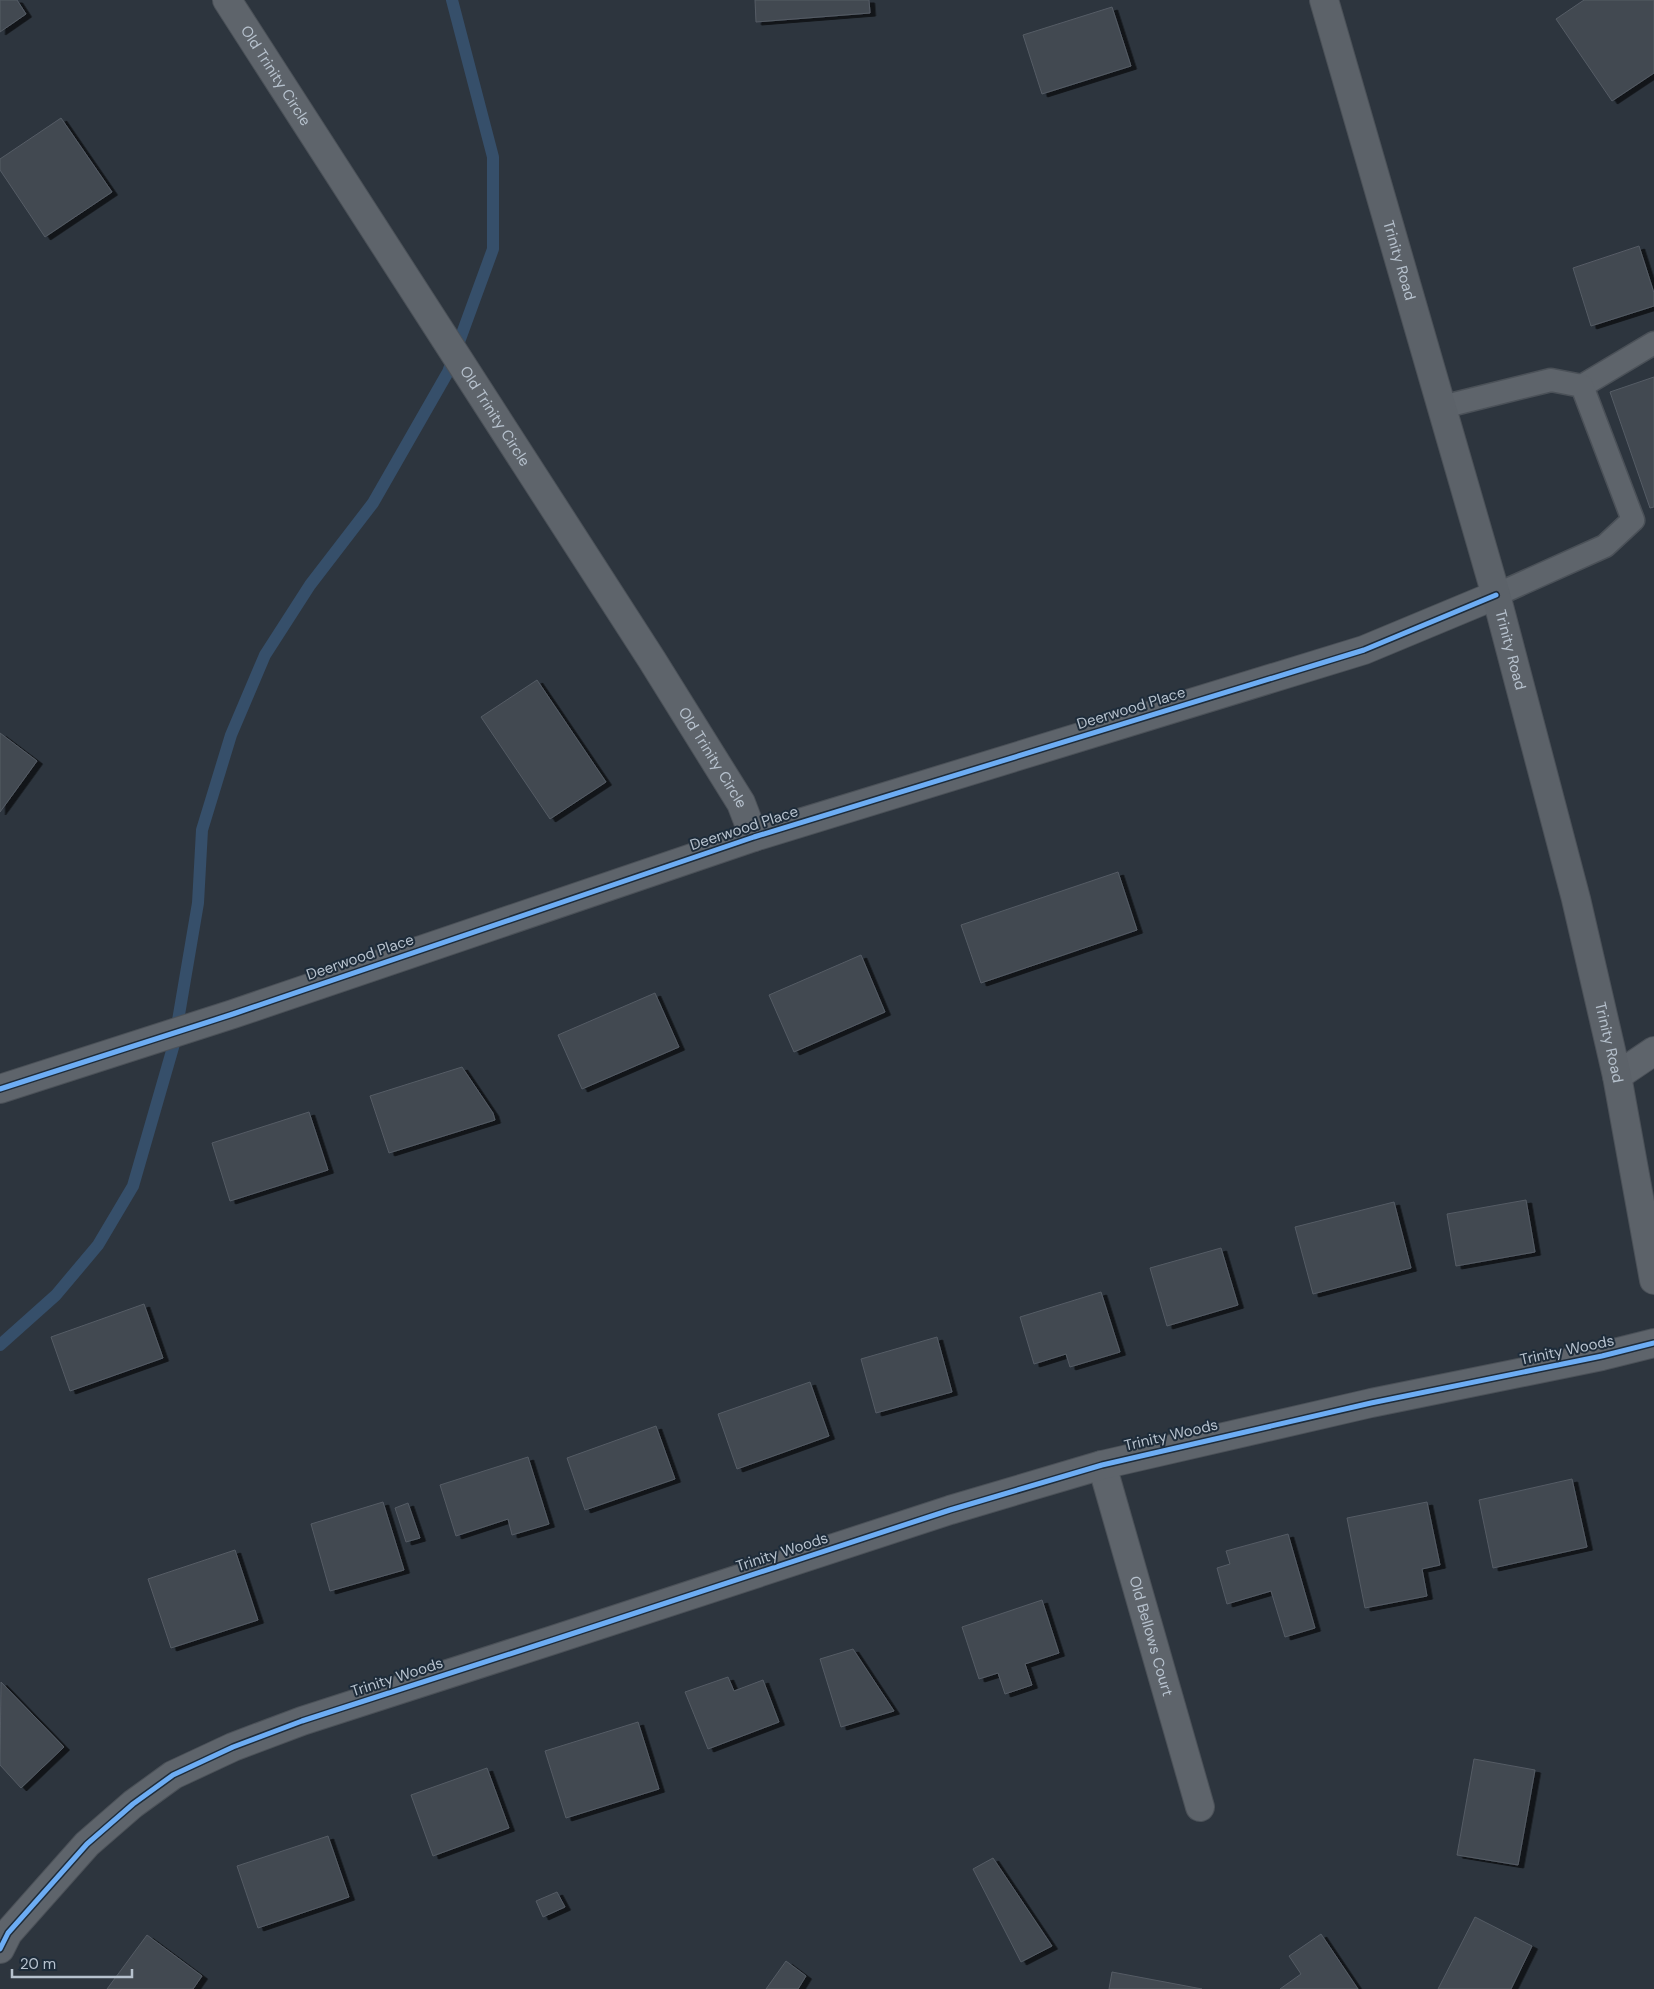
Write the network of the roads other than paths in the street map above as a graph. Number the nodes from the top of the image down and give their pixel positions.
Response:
1 (227, 0) edge
2 (1324, 0) edge
3 (1651, 347) edge
4 (1582, 386) junction
5 (1442, 407) junction
6 (1496, 595) junction
7 (754, 837) junction
8 (1654, 1050) edge
9 (1617, 1076) junction
10 (0, 1089) edge
11 (1654, 1280) edge
12 (1654, 1343) edge
13 (1102, 1465) junction
14 (1200, 1807) dead end
15 (2, 1937) edge

1 - 7 street, Old Trinity Circle
2 - 5 main road, Trinity Road
3 - 4 lane
4 - 5 lane
4 - 6 lane
5 - 6 main road, Trinity Road
6 - 7 street, Deerwood Place
6 - 9 main road, Trinity Road
7 - 10 street, Deerwood Place
8 - 9 street
9 - 11 main road, Trinity Road
12 - 13 street, Trinity Woods
13 - 14 street, Old Bellows Court
13 - 15 street, Trinity Woods

